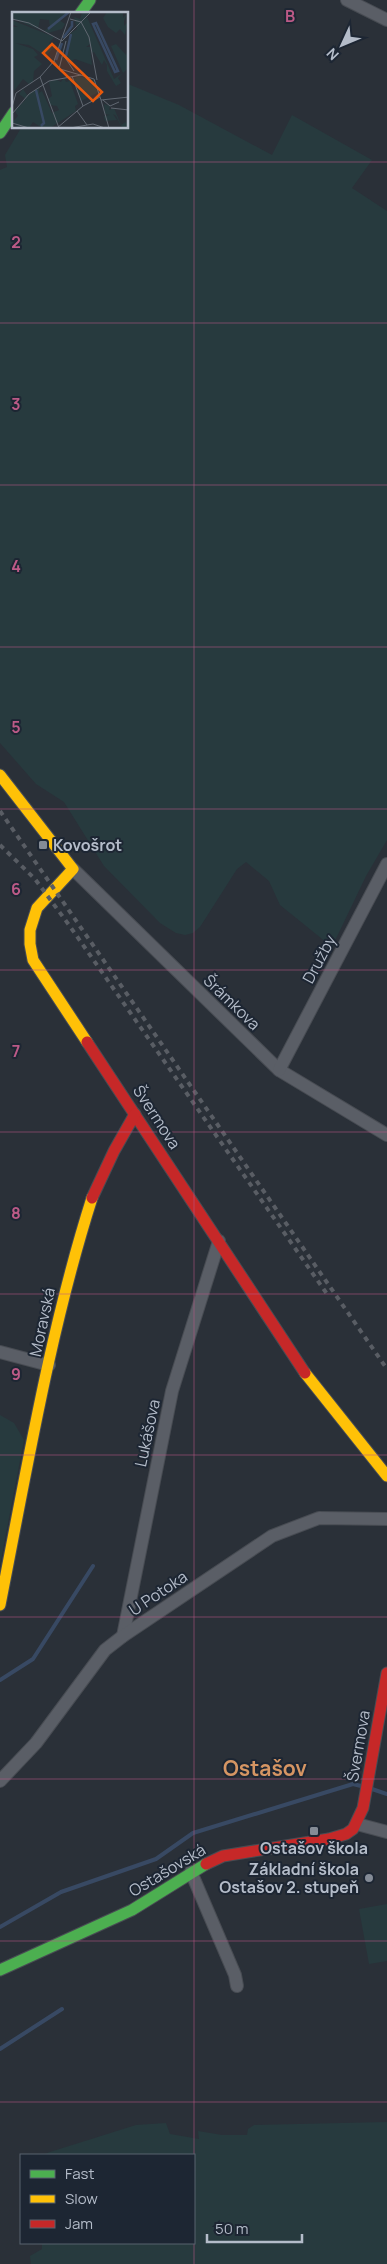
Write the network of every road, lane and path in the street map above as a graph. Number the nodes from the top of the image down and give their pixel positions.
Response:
1 (90, 0) edge
2 (347, 0) edge
3 (81, 12) edge
4 (387, 20) edge
5 (12, 115) edge
6 (0, 133) edge
7 (0, 775) edge
8 (387, 864) edge
9 (73, 869) junction
10 (279, 1070) junction
11 (135, 1114) junction
12 (387, 1135) edge
13 (219, 1241) junction
14 (0, 1352) edge
15 (49, 1365) junction
16 (387, 1476) edge
17 (387, 1519) edge
18 (0, 1605) edge
19 (123, 1636) junction
20 (387, 1673) edge
21 (0, 1781) edge
22 (357, 1824) junction
23 (387, 1832) edge
24 (191, 1872) junction
25 (0, 1970) edge
26 (237, 1986) dead end

1 - 3 street
2 - 4 street
5 - 6 street
7 - 9 street
8 - 10 street, Družby
9 - 10 street, Šrámkova
9 - 11 street, Švermova
10 - 12 street, Šrámkova
11 - 13 street, Švermova
11 - 15 street, Moravská
13 - 16 street, Švermova
13 - 19 street, Lukášova
14 - 15 street
15 - 18 street, Moravská
17 - 19 street, U Potoka
19 - 21 street, U Potoka
20 - 22 street, Švermova
22 - 23 street
22 - 24 street, Ostašovská
24 - 25 street, Ostašovská
24 - 26 street

